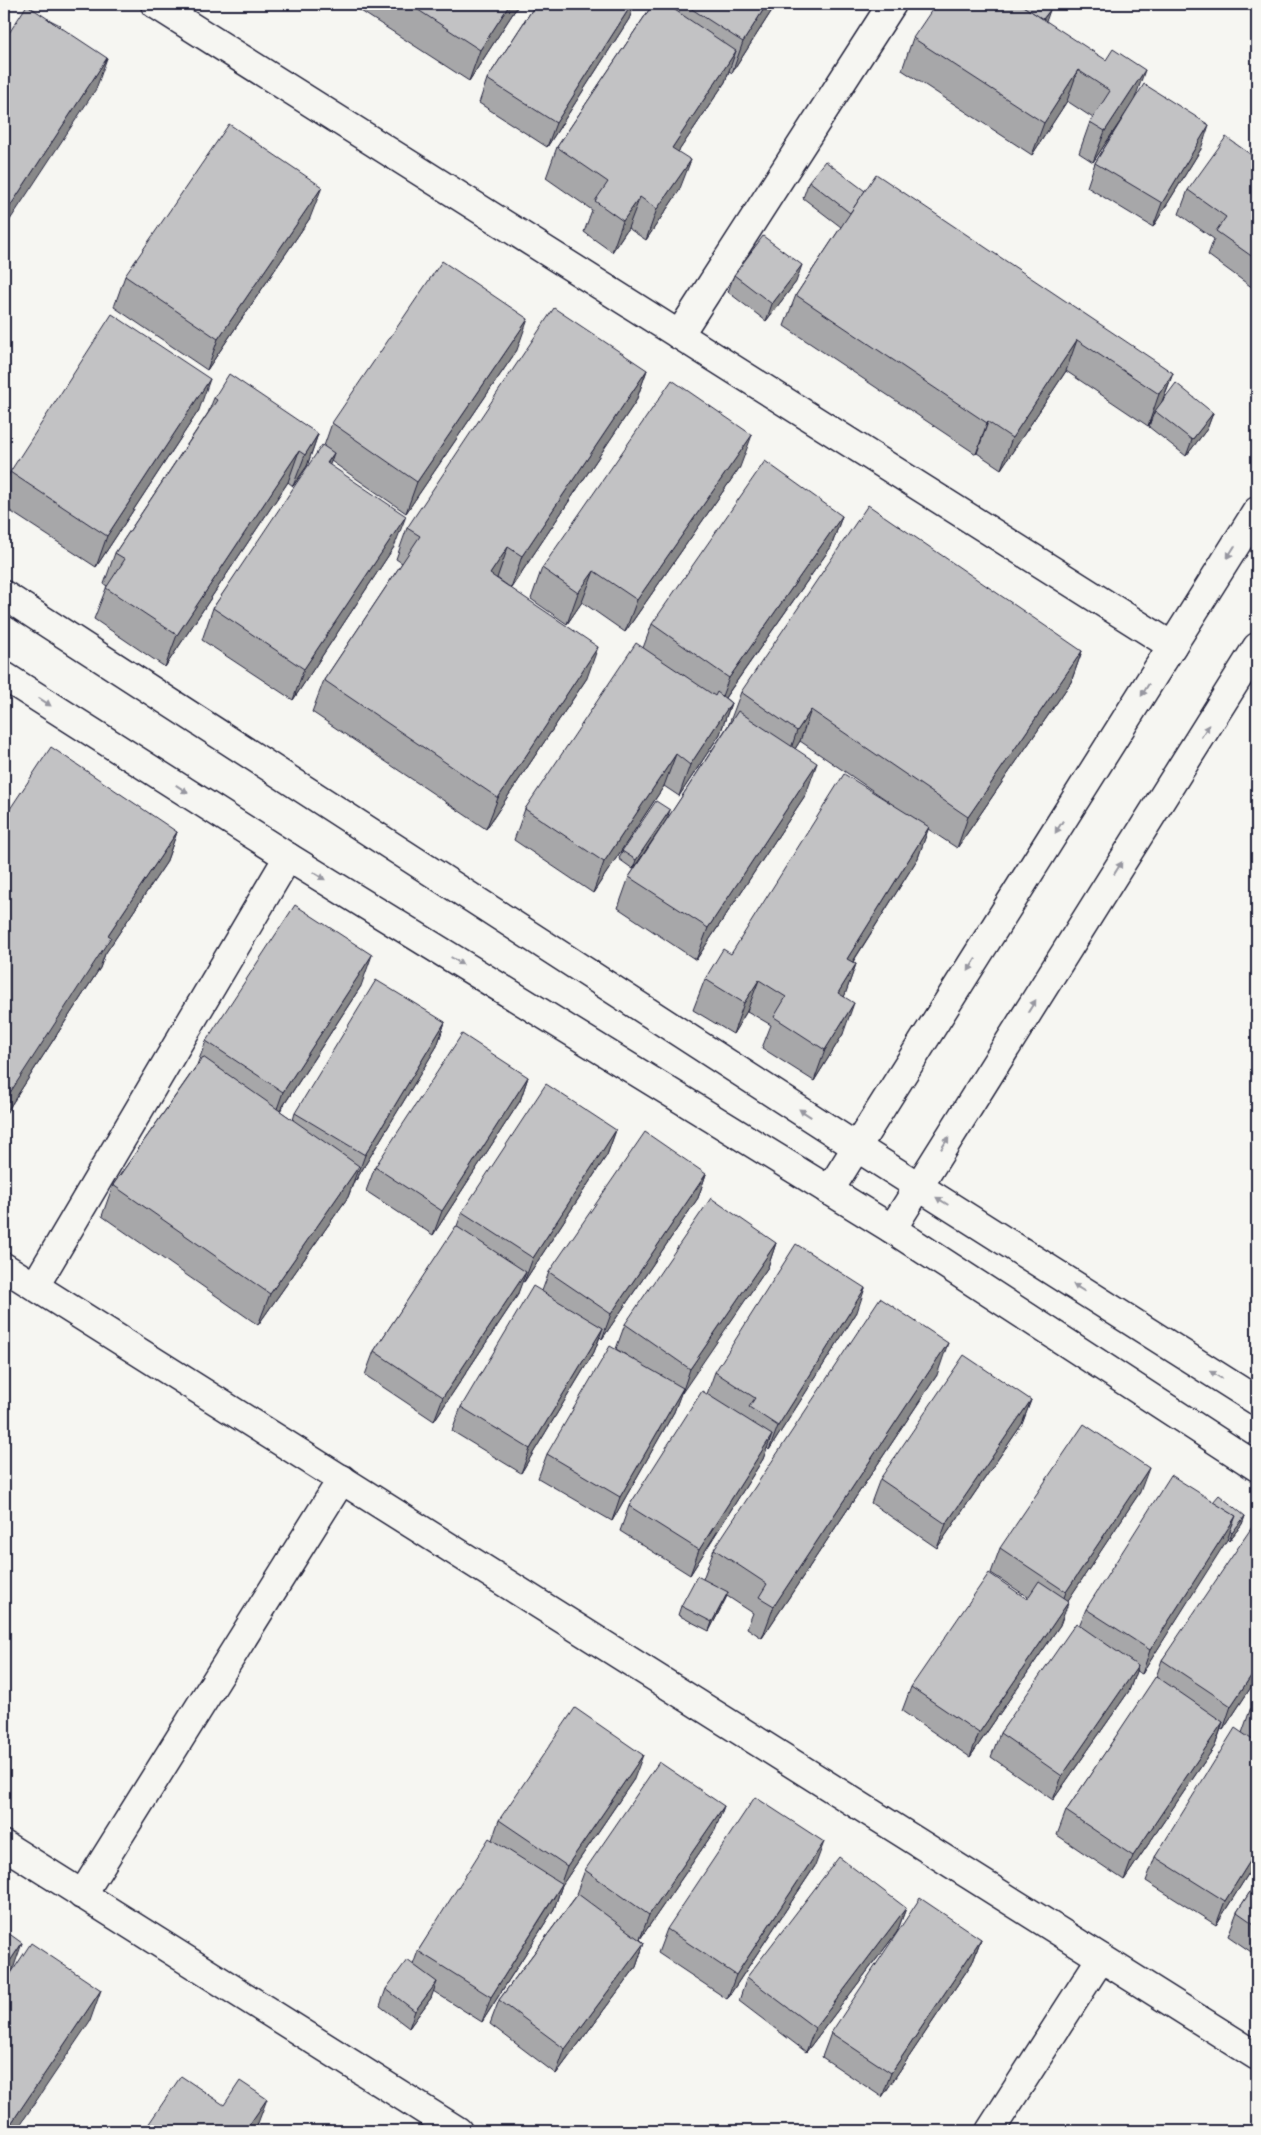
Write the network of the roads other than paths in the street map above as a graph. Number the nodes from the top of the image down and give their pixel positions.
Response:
1 (155, 4) edge
2 (892, 4) edge
3 (679, 335) junction
4 (1257, 511) edge
5 (4, 595) edge
6 (1172, 646) junction
7 (1257, 647) edge
8 (4, 676) edge
9 (288, 857) junction
10 (858, 1148) junction
11 (918, 1186) junction
12 (829, 1191) junction
13 (892, 1229) junction
14 (4, 1267) edge
15 (35, 1286) junction
16 (1257, 1401) edge
17 (1257, 1467) edge
18 (342, 1479) junction
19 (4, 1845) edge
20 (82, 1895) junction
21 (1101, 1958) junction
22 (1257, 2056) edge
23 (458, 2131) edge
24 (990, 2131) edge

1 - 3 street
2 - 3 street
3 - 6 street
4 -> 6 street
10 -> 5 street
6 -> 10 street
11 -> 7 street
8 -> 9 street
9 -> 12 street
9 - 15 street
10 - 11 street
10 - 12 street
11 - 13 street
16 -> 11 street
12 - 13 street
13 - 17 street
14 - 15 street
15 - 18 street
18 - 20 street
18 - 21 street
19 - 20 street
20 - 23 street
21 - 22 street
21 - 24 street

